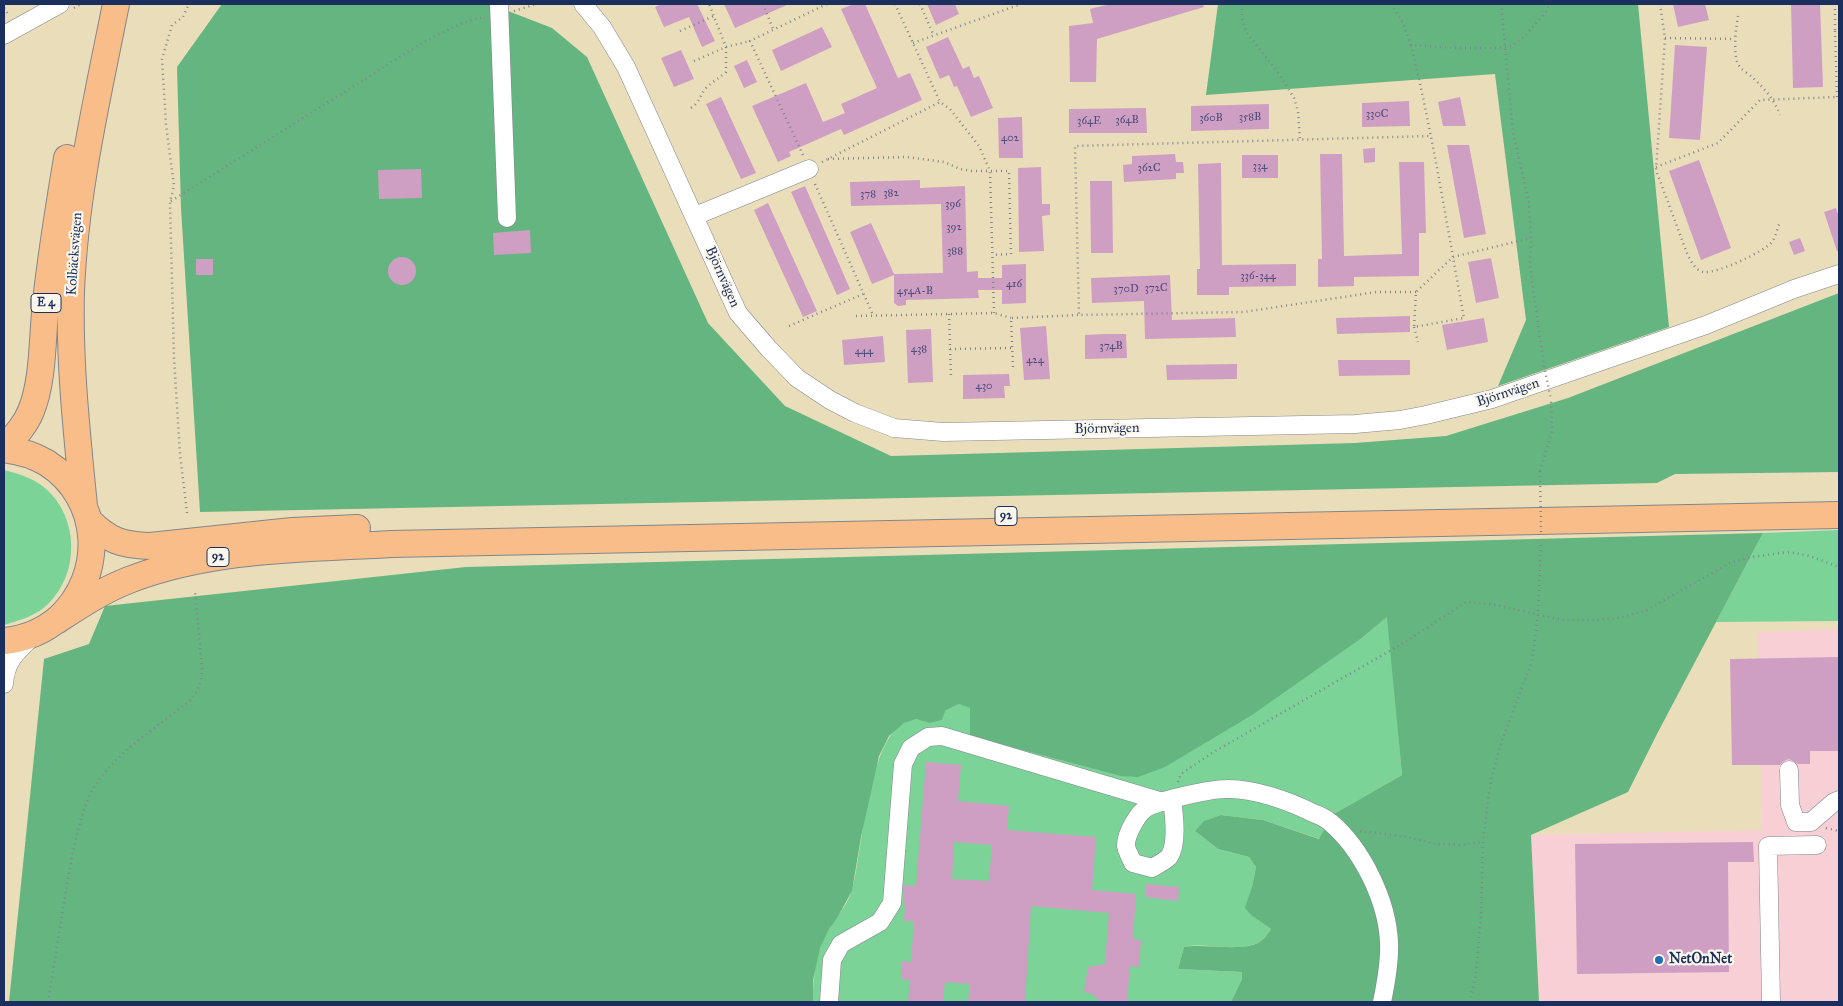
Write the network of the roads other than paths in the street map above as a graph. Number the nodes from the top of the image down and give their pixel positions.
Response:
1 (60, 4) edge
2 (583, 4) edge
3 (499, 9) edge
4 (106, 10) edge
5 (4, 34) edge
6 (809, 169) road end
7 (695, 216) junction
8 (507, 218) dead end
9 (1839, 274) edge
10 (4, 448) edge
11 (1839, 498) edge
12 (87, 514) junction
13 (1839, 515) edge
14 (46, 627) junction
15 (4, 641) edge
16 (4, 684) edge
17 (1789, 770) dead end
18 (1839, 800) edge
19 (1817, 845) dead end
20 (829, 1002) edge
21 (1382, 1002) edge
22 (1770, 1002) edge

1 - 5 street
2 - 7 street, Björnvägen
3 - 8 street
4 - 10 highway, Kolbäcksvägen / E 4
4 - 12 highway, Kolbäcksvägen / E 4
6 - 7 street
7 - 9 street, Björnvägen
10 - 12 highway, E 4
11 - 12 highway, 92
12 - 14 highway, E 4
13 - 14 highway, 92
14 - 15 highway
14 - 16 street
17 - 18 street
19 - 22 street
20 - 21 street

